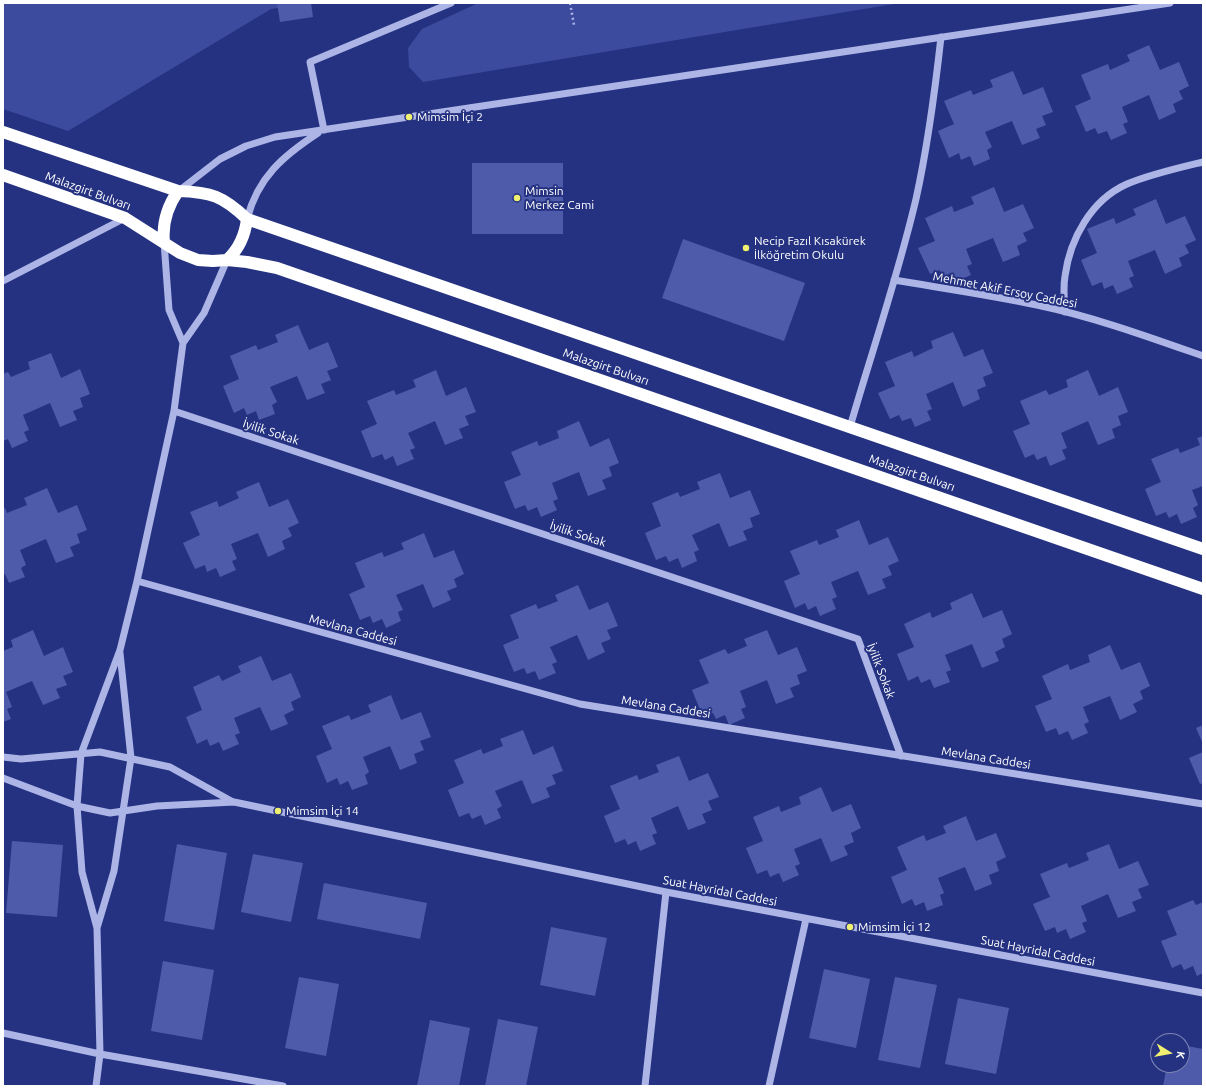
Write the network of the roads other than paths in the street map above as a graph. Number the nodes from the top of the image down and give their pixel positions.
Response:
1 (451, 3) edge
2 (1170, 3) edge
3 (941, 37) junction
4 (323, 130) junction
5 (3, 132) edge
6 (1203, 162) edge
7 (3, 175) edge
8 (178, 191) junction
9 (125, 218) junction
10 (247, 219) junction
11 (164, 242) junction
12 (228, 260) junction
13 (3, 280) edge
14 (894, 280) junction
15 (1065, 312) junction
16 (183, 343) junction
17 (1203, 356) edge
18 (174, 411) junction
19 (850, 427) junction
20 (1203, 549) edge
21 (137, 581) junction
22 (1203, 589) edge
23 (120, 650) junction
24 (81, 754) junction
25 (902, 756) junction
26 (3, 757) edge
27 (131, 758) junction
28 (3, 778) edge
29 (234, 802) junction
30 (1203, 804) edge
31 (77, 806) junction
32 (124, 811) junction
33 (666, 892) junction
34 (806, 919) junction
35 (97, 928) junction
36 (1203, 993) edge
37 (3, 1033) edge
38 (100, 1054) junction
39 (96, 1086) edge
40 (283, 1086) edge
41 (645, 1086) edge
42 (769, 1086) edge

1 - 4 street
2 - 3 street
3 - 4 street
3 - 14 street
4 - 8 street
4 - 10 street
5 - 8 highway, Malazgirt Bulvarı
6 - 15 street
7 - 9 highway, Malazgirt Bulvarı
8 - 10 highway, Malazgirt Bulvarı
8 - 11 highway
9 - 11 highway, Malazgirt Bulvarı
9 - 13 street
10 - 12 highway
10 - 19 highway, Malazgirt Bulvarı
11 - 12 highway, Malazgirt Bulvarı
11 - 16 street
12 - 16 street
12 - 22 highway, Malazgirt Bulvarı
14 - 15 street, Mehmet Akif Ersoy Caddesi
14 - 19 street
15 - 17 street, Mehmet Akif Ersoy Caddesi
16 - 18 street
18 - 21 street
18 - 25 street, İyilik Sokak
19 - 20 highway, Malazgirt Bulvarı
21 - 23 street
21 - 25 street, Mevlana Caddesi
23 - 24 street
23 - 27 street
24 - 26 street, Suat Hayridal Caddesi
24 - 27 street, Suat Hayridal Caddesi
24 - 31 street
25 - 30 street, Mevlana Caddesi
27 - 29 street, Suat Hayridal Caddesi
27 - 32 street
28 - 31 street, Suat Hayridal Caddesi
29 - 32 street, Suat Hayridal Caddesi
29 - 33 street, Suat Hayridal Caddesi
31 - 32 street, Suat Hayridal Caddesi
31 - 35 street
32 - 35 street
33 - 34 street, Suat Hayridal Caddesi
33 - 41 street
34 - 36 street, Suat Hayridal Caddesi
34 - 42 street
35 - 38 street
37 - 38 street
38 - 39 street
38 - 40 street

